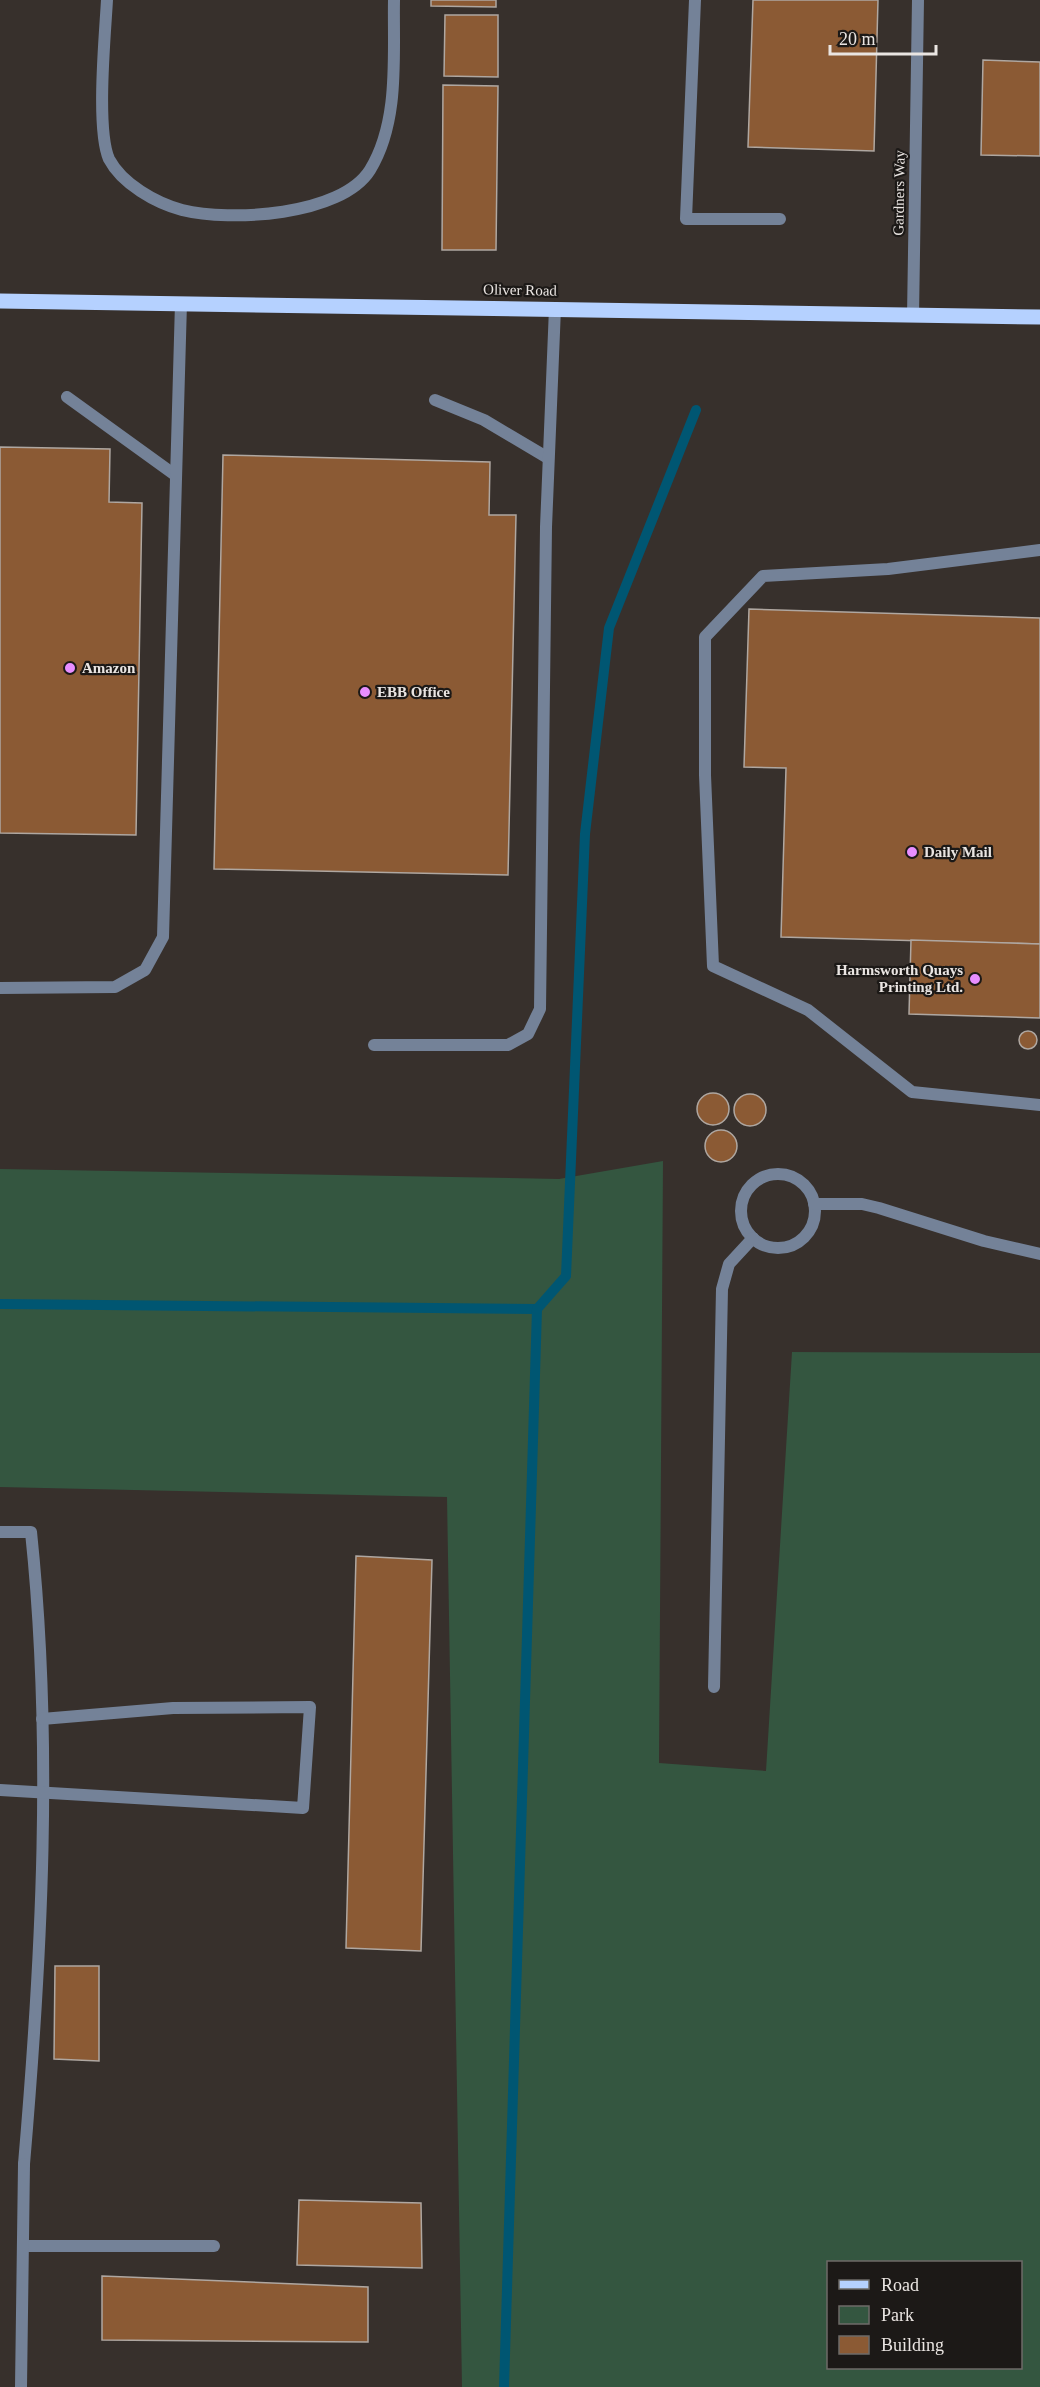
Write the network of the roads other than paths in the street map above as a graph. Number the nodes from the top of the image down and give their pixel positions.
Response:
1 (106, 0) edge
2 (394, 0) edge
3 (695, 0) edge
4 (918, 0) edge
5 (780, 219) dead end
6 (0, 301) edge
7 (182, 303) junction
8 (555, 308) junction
9 (913, 316) junction
10 (1040, 317) edge
11 (67, 397) dead end
12 (435, 400) dead end
13 (548, 458) junction
14 (175, 475) junction
15 (1040, 550) edge
16 (0, 988) edge
17 (374, 1045) dead end
18 (1040, 1105) edge
19 (814, 1204) junction
20 (753, 1238) junction
21 (1040, 1254) edge
22 (0, 1532) edge
23 (714, 1687) dead end
24 (42, 1719) junction
25 (0, 1790) edge
26 (44, 1792) junction
27 (23, 2246) junction
28 (214, 2246) dead end
29 (21, 2387) edge

1 - 2 street
3 - 5 street
4 - 9 street, Gardners Way
6 - 7 main road, Oliver Road
7 - 8 main road, Oliver Road
7 - 14 street
8 - 9 main road, Oliver Road
8 - 13 street
9 - 10 main road, Oliver Road
11 - 14 street
12 - 13 street
13 - 17 street
14 - 16 street
15 - 18 street
19 - 20 street
19 - 20 street
19 - 21 street
20 - 23 street
22 - 24 street
24 - 26 street
24 - 26 street
25 - 26 street
26 - 27 street
27 - 28 street
27 - 29 street

